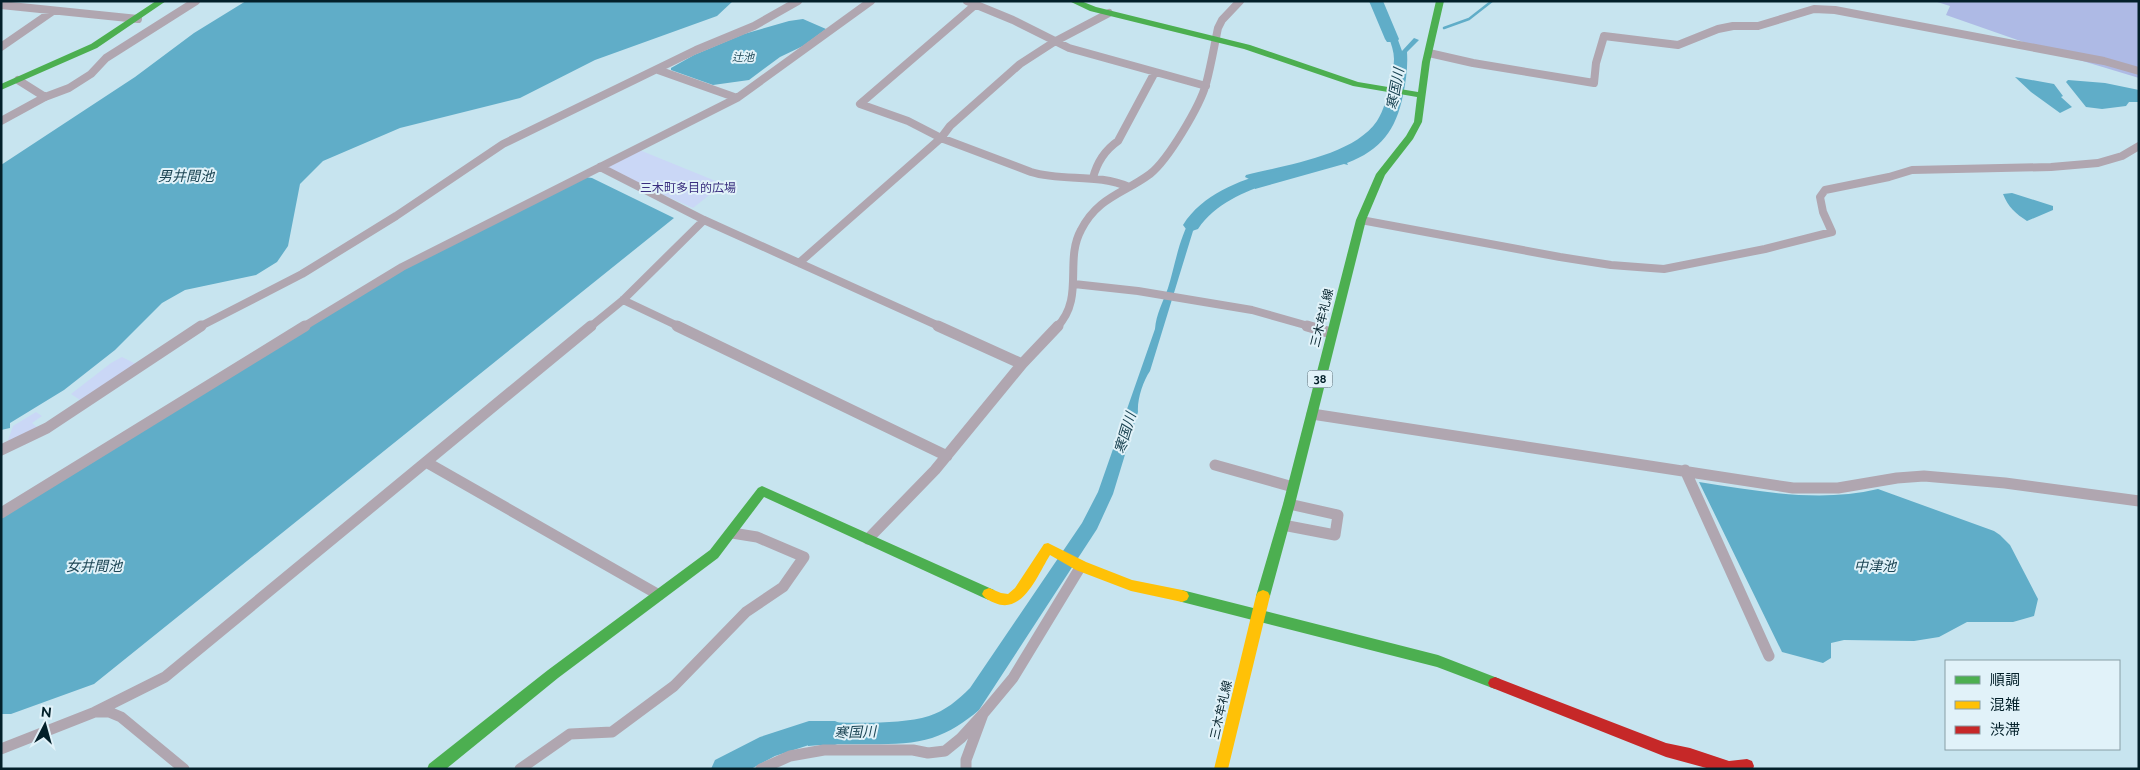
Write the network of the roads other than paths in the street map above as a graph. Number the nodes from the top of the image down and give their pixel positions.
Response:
1 (162, 1) edge
2 (196, 1) edge
3 (798, 1) edge
4 (872, 1) edge
5 (1073, 1) edge
6 (1240, 1) edge
7 (1440, 1) edge
8 (971, 3) edge
9 (1, 5) edge
10 (53, 11) junction
11 (1110, 13) junction
12 (138, 19) junction
13 (1216, 39) junction
14 (1054, 42) junction
15 (1, 47) edge
16 (1429, 53) junction
17 (658, 70) junction
18 (2139, 71) edge
19 (1155, 72) junction
20 (18, 80) junction
21 (1206, 86) junction
22 (1, 87) edge
23 (1422, 95) junction
24 (45, 97) junction
25 (737, 98) junction
26 (1, 121) edge
27 (941, 138) junction
28 (2139, 146) edge
29 (600, 167) junction
30 (1094, 178) junction
31 (1129, 187) junction
32 (704, 220) junction
33 (1361, 220) junction
34 (799, 263) junction
35 (1074, 284) junction
36 (623, 300) junction
37 (1332, 333) junction
38 (1022, 364) junction
39 (1312, 414) junction
40 (1, 450) edge
41 (947, 456) junction
42 (426, 462) junction
43 (1215, 464) dead end
44 (1685, 470) junction
45 (1293, 487) junction
46 (2139, 501) edge
47 (1289, 504) junction
48 (1, 513) edge
49 (1283, 524) junction
50 (732, 533) junction
51 (868, 540) junction
52 (1080, 566) junction
53 (659, 595) junction
54 (1257, 616) junction
55 (1769, 656) dead end
56 (95, 712) junction
57 (983, 714) junction
58 (1, 749) edge
59 (1747, 766) dead end
60 (184, 769) edge
61 (434, 769) edge
62 (520, 769) edge
63 (761, 769) edge
64 (966, 769) edge
65 (1221, 769) edge

1 - 12 street
2 - 24 street
3 - 17 street
4 - 25 street
5 - 11 street
6 - 13 street
7 - 16 street, 三木牟礼線 / 38
8 - 14 street
8 - 27 street
9 - 10 street
10 - 12 street
10 - 15 street
11 - 13 street
11 - 14 street
12 - 20 street
13 - 21 street
13 - 23 street
14 - 19 street
14 - 27 street
16 - 18 street
16 - 23 street, 三木牟礼線 / 38
17 - 25 street
17 - 40 street
19 - 21 street
19 - 30 street
20 - 22 street
20 - 24 street
21 - 31 street
23 - 33 street, 三木牟礼線 / 38
24 - 26 street
25 - 29 street
27 - 30 street
27 - 34 street
28 - 33 street
29 - 32 street
29 - 48 street
30 - 31 street
31 - 35 street
32 - 34 street
32 - 36 street
33 - 37 street, 三木牟礼線 / 38
34 - 38 street
35 - 37 street
35 - 38 street
36 - 41 street
36 - 42 street
37 - 39 street, 三木牟礼線 / 38
38 - 41 street
39 - 44 street
39 - 45 street, 三木牟礼線 / 38
41 - 51 street
42 - 53 street
42 - 56 street
43 - 45 street
44 - 46 street
44 - 55 street
45 - 47 street, 三木牟礼線 / 38
47 - 49 street, 三木牟礼線 / 38
47 - 49 street
49 - 54 street, 三木牟礼線 / 38
50 - 51 street
50 - 53 street
50 - 62 street
51 - 52 street
52 - 54 street
52 - 57 street
53 - 61 street
54 - 59 street
54 - 65 street, 三木牟礼線 / 38
56 - 58 street
56 - 60 street
57 - 63 street
57 - 64 street

